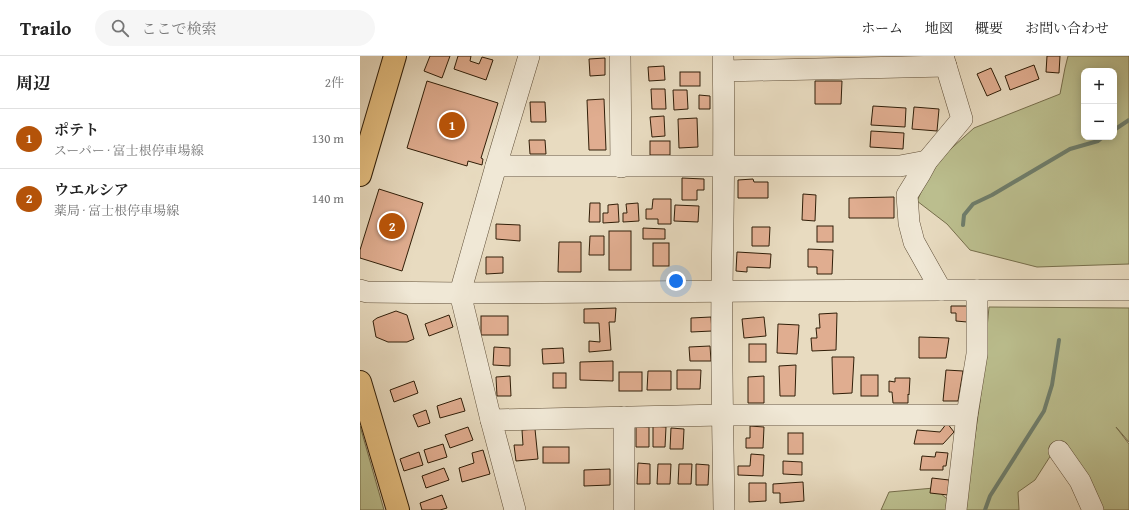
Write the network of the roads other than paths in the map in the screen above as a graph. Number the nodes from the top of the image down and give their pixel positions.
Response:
1 (395, 56) edge
2 (529, 56) edge
3 (620, 56) edge
4 (944, 61) edge
5 (724, 63) edge
6 (927, 161) junction
7 (496, 166) junction
8 (723, 166) junction
9 (621, 167) junction
10 (360, 174) edge
11 (360, 290) edge
12 (940, 290) junction
13 (977, 290) junction
14 (1128, 290) edge
15 (722, 291) junction
16 (460, 293) junction
17 (360, 382) edge
18 (722, 415) junction
19 (968, 415) junction
20 (624, 417) junction
21 (491, 420) junction
22 (1059, 451) dead end
23 (398, 510) edge
24 (515, 510) edge
25 (624, 510) edge
26 (724, 510) edge
27 (956, 510) edge
28 (1093, 510) edge

1 - 10 main road
2 - 7 street
3 - 9 street
4 - 5 street
4 - 6 street
5 - 8 street
6 - 8 street
6 - 12 street
7 - 9 street
7 - 16 street
8 - 9 street
8 - 15 street
11 - 16 street
12 - 13 street
12 - 15 street
13 - 14 street
13 - 19 street
15 - 16 street
15 - 18 street
16 - 21 street
17 - 23 main road
18 - 19 street
18 - 20 street
18 - 26 street
19 - 27 street
20 - 21 street
20 - 25 street
21 - 24 street
22 - 28 street

